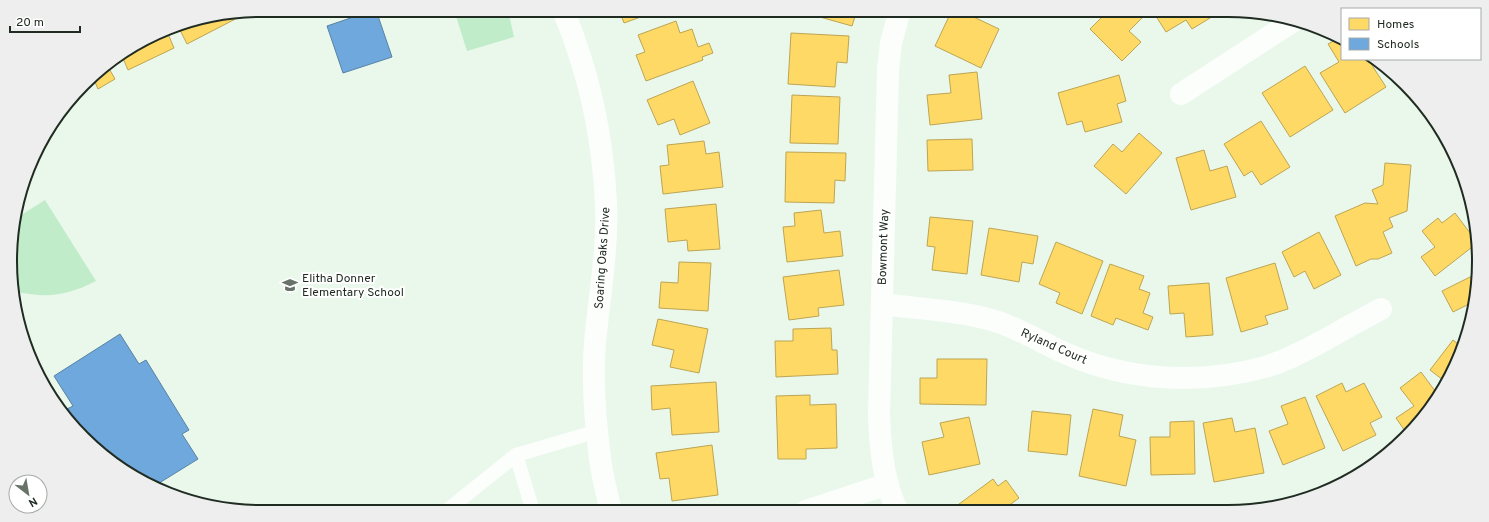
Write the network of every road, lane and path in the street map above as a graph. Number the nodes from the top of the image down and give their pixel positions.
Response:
1 (566, 17) edge
2 (898, 17) edge
3 (1288, 24) edge
4 (1181, 94) dead end
5 (882, 304) junction
6 (1382, 309) dead end
7 (598, 431) junction
8 (516, 455) junction
9 (888, 484) junction
10 (454, 505) edge
11 (531, 505) edge
12 (610, 505) edge
13 (824, 505) edge
14 (896, 505) edge

1 - 7 street, Soaring Oaks Drive
2 - 5 street, Bowmont Way
3 - 4 street
5 - 6 street, Ryland Court
5 - 9 street, Bowmont Way
7 - 8 lane
7 - 12 street, Soaring Oaks Drive
8 - 10 lane
8 - 11 lane
9 - 13 street
9 - 14 street, Bowmont Way

